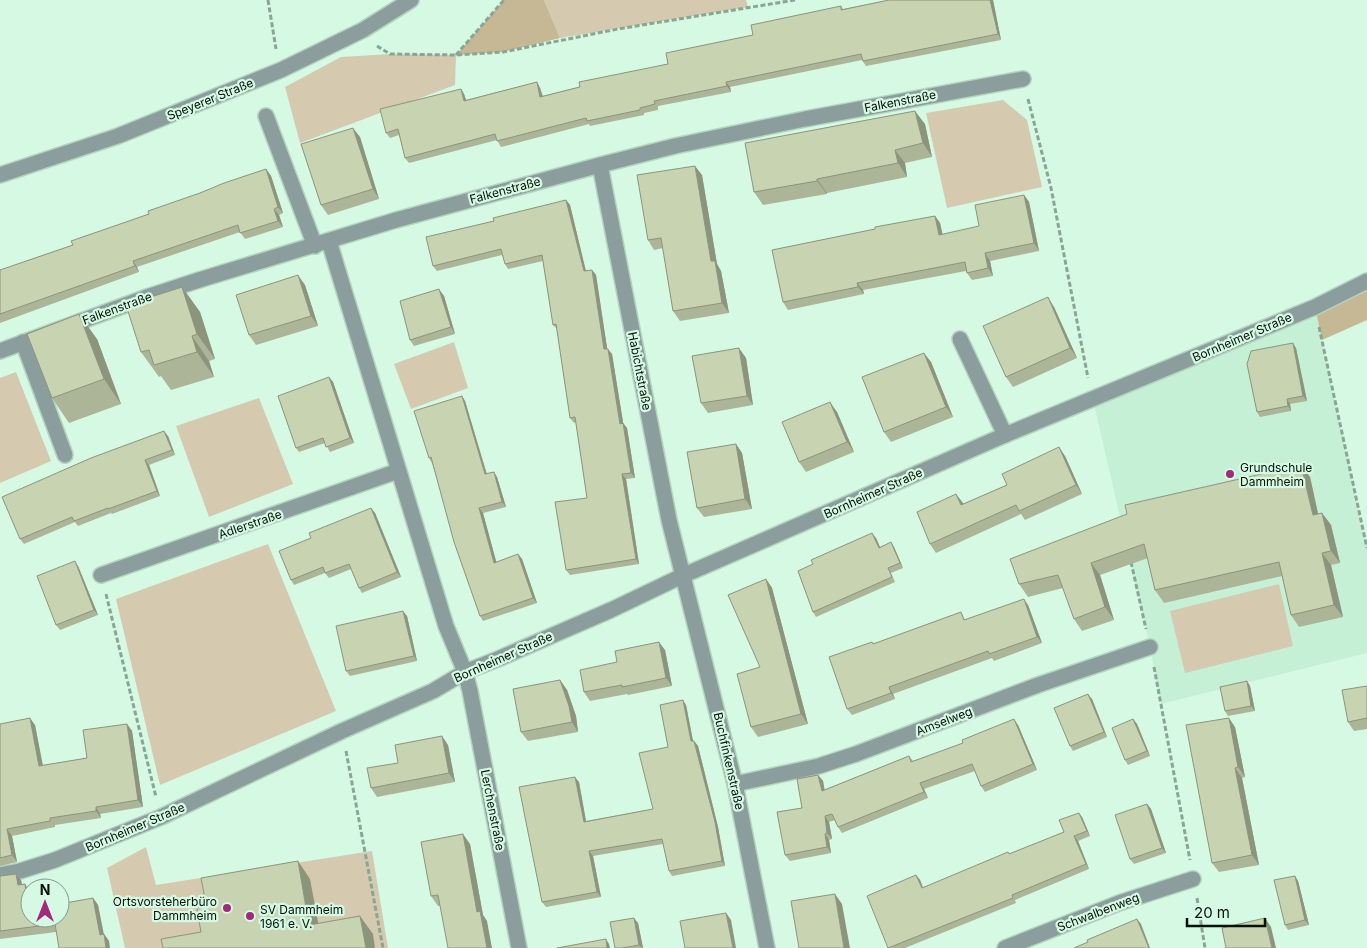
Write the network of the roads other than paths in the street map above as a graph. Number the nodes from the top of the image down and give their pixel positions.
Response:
1 (411, 0) edge
2 (1023, 79) road end
3 (266, 116) dead end
4 (600, 164) junction
5 (0, 175) edge
6 (322, 243) junction
7 (1367, 280) edge
8 (960, 339) dead end
9 (23, 342) junction
10 (0, 351) edge
11 (1005, 435) junction
12 (65, 455) dead end
13 (398, 471) junction
14 (101, 575) road end
15 (682, 576) junction
16 (1150, 647) road end
17 (465, 672) junction
18 (735, 784) junction
19 (0, 875) edge
20 (1193, 878) road end
21 (519, 948) edge
22 (766, 948) edge
23 (1004, 948) edge

1 - 5 street, Speyerer Straße
2 - 4 street, Falkenstraße
3 - 6 street
4 - 6 street, Falkenstraße
4 - 15 street, Habichtstraße
6 - 9 street, Falkenstraße
6 - 13 street
7 - 11 street, Bornheimer Straße
8 - 11 street
9 - 10 street, Falkenstraße
9 - 12 street
11 - 15 street, Bornheimer Straße
13 - 14 street, Adlerstraße
13 - 17 street
15 - 17 street, Bornheimer Straße
15 - 18 street, Buchfinkenstraße
16 - 18 street, Amselweg
17 - 19 street, Bornheimer Straße
17 - 21 street, Lerchenstraße
18 - 22 street, Buchfinkenstraße
20 - 23 street, Schwalbenweg

